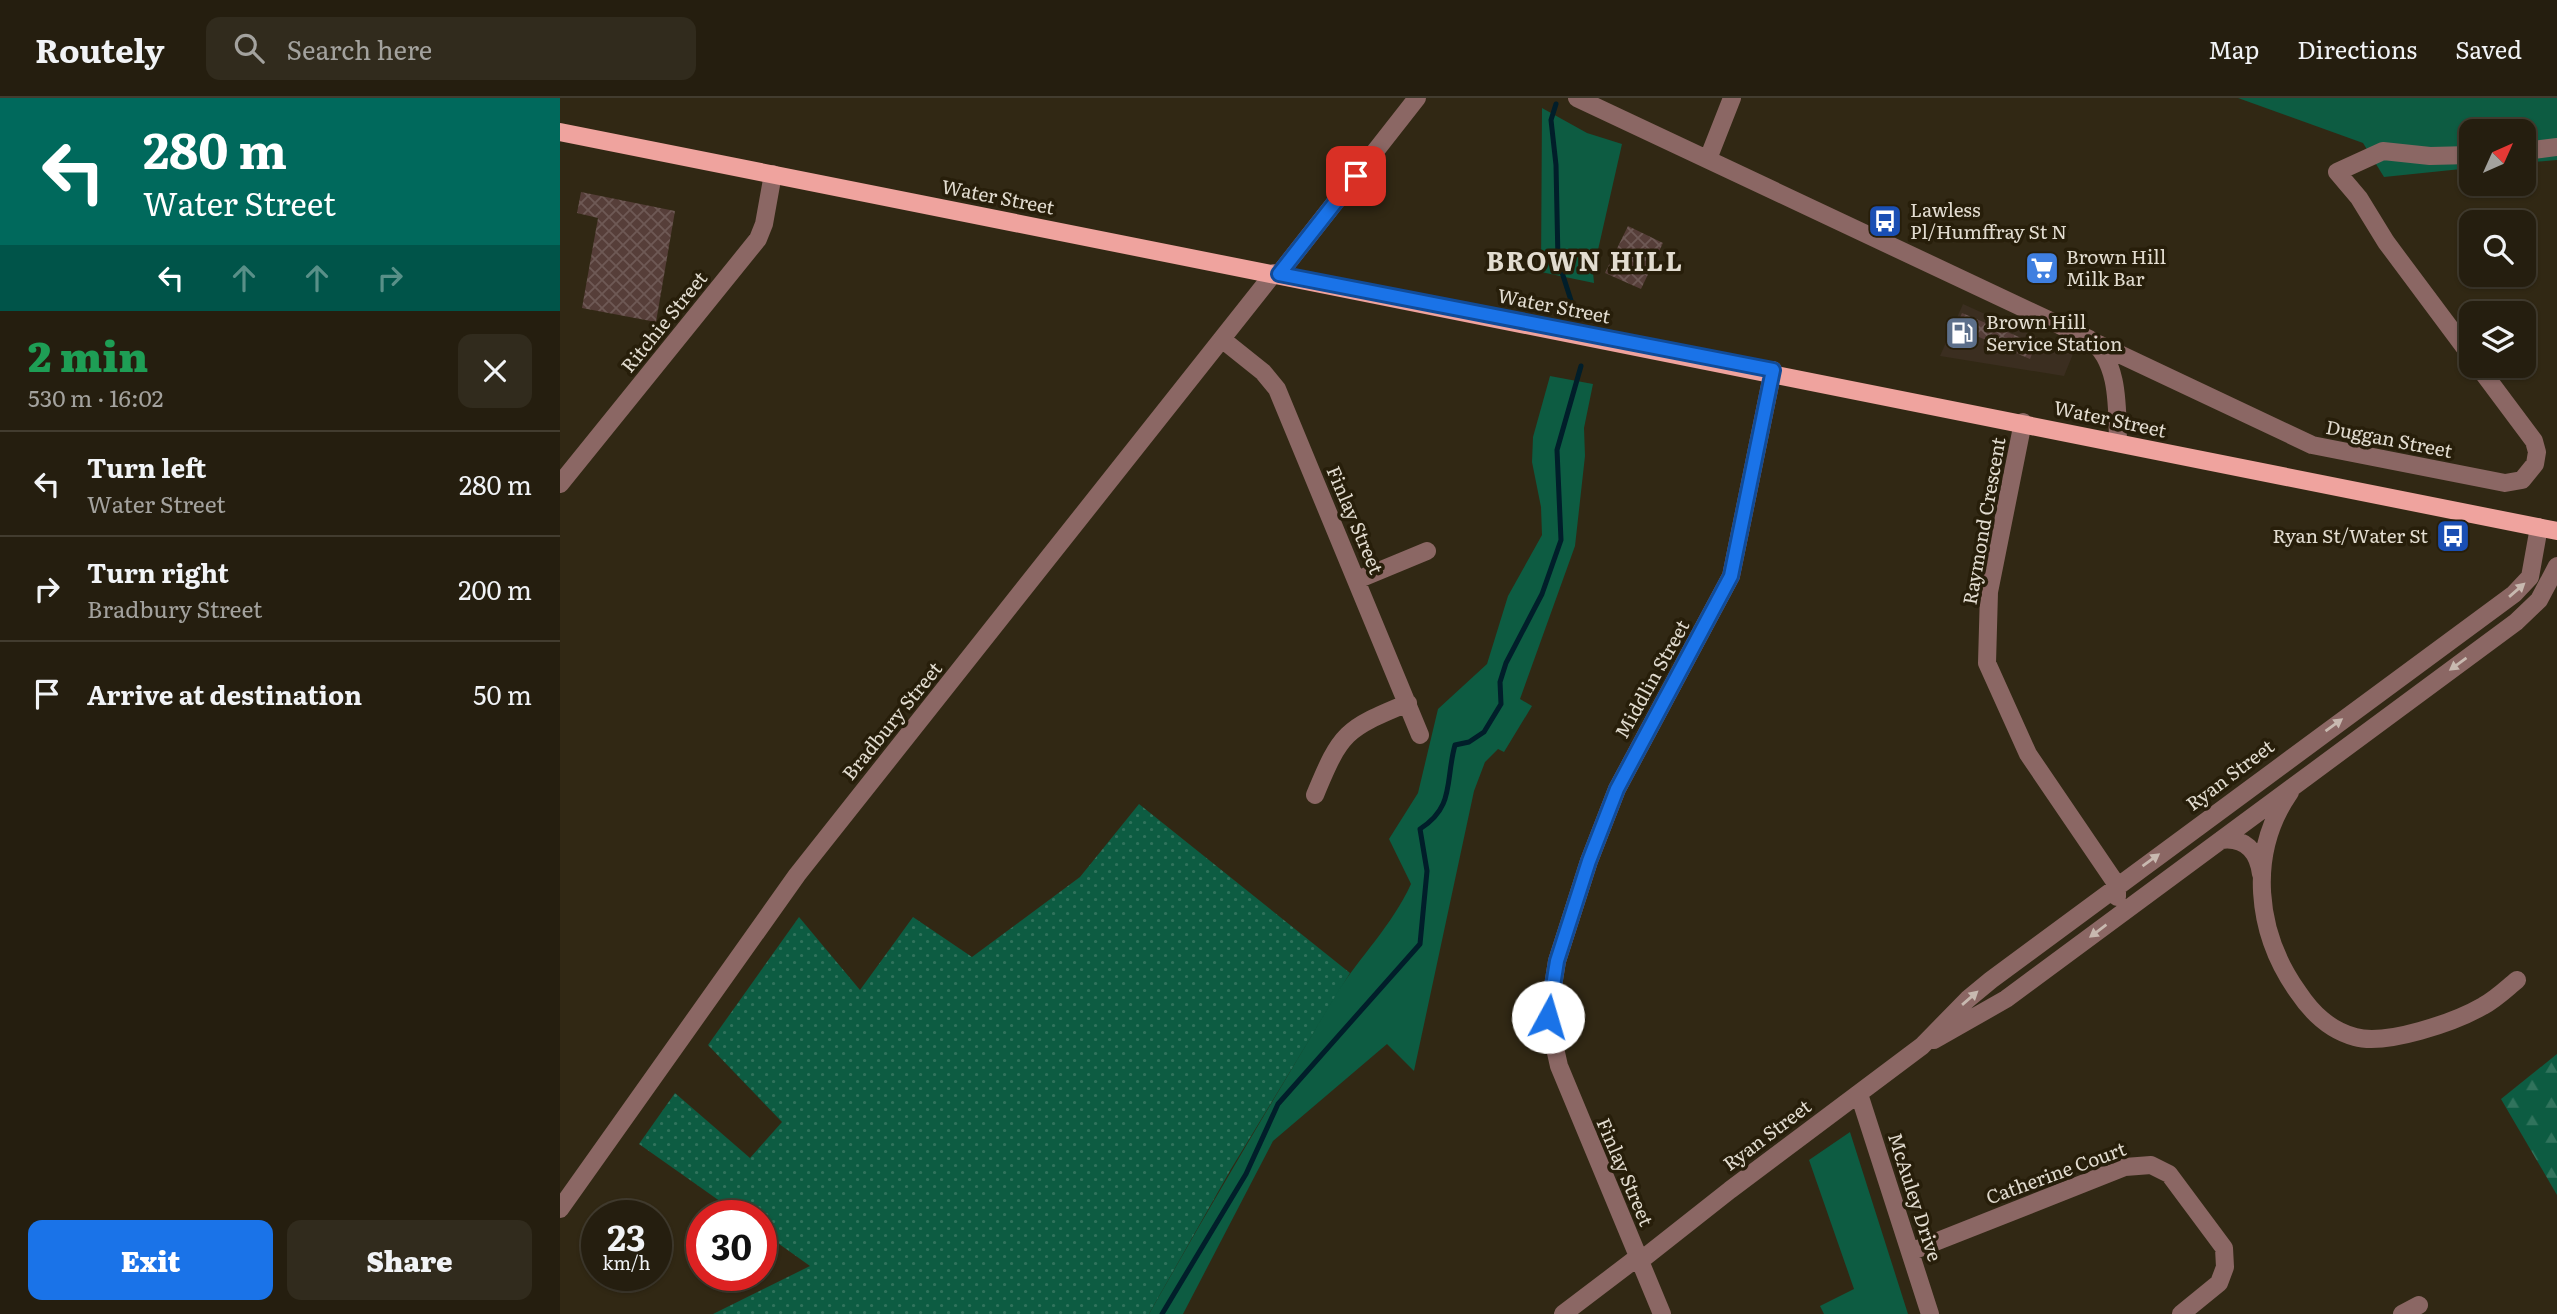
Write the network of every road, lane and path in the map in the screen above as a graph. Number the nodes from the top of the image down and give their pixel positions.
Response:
1 (1417, 98) edge
2 (1577, 98) edge
3 (1731, 98) edge
4 (560, 132) edge
5 (2557, 147) edge
6 (2536, 150) edge
7 (2459, 155) edge
8 (1708, 159) junction
9 (773, 174) junction
10 (1277, 273) junction
11 (2089, 339) junction
12 (1223, 340) junction
13 (2459, 340) edge
14 (1773, 370) junction
15 (2487, 378) edge
16 (2023, 422) junction
17 (2118, 443) junction
18 (560, 484) edge
19 (2548, 529) edge
20 (1427, 551) dead end
21 (2557, 566) edge
22 (1357, 580) junction
23 (1408, 703) junction
24 (1420, 735) dead end
25 (2298, 783) junction
26 (1315, 795) dead end
27 (2221, 840) junction
28 (2261, 874) junction
29 (2116, 885) junction
30 (2126, 909) junction
31 (2517, 980) dead end
32 (1552, 1045) joint
33 (1922, 1046) junction
34 (1859, 1094) junction
35 (560, 1209) edge
36 (1910, 1252) junction
37 (1639, 1259) junction
38 (2419, 1305) dead end
39 (1563, 1314) edge
40 (1662, 1314) edge
41 (1930, 1314) edge
42 (2181, 1314) edge
43 (2402, 1314) edge

1 - 10 street, Bradbury Street
2 - 8 street
3 - 8 street
4 - 9 main road, Water Street
5 - 6 street
7 - 13 street
8 - 11 street
9 - 10 main road, Water Street
9 - 18 street, Ritchie Street
10 - 12 street, Bradbury Street
10 - 14 main road, Water Street
11 - 15 street, Duggan Street
11 - 17 street
12 - 22 street, Finlay Street
12 - 35 street, Bradbury Street
14 - 16 main road, Water Street
14 - 32 street, Middlin Street
16 - 17 main road, Water Street
16 - 29 street, Raymond Crescent
17 - 19 main road, Water Street
29 -> 19 street, Ryan Street
20 - 22 street
21 -> 25 street, Ryan Street
22 - 23 street, Finlay Street
23 - 24 street, Finlay Street
23 - 26 street
25 - 27 street, Ryan Street
25 - 28 street
27 - 28 street
27 - 30 street, Ryan Street
28 - 31 street
29 - 30 street, Raymond Crescent
33 -> 29 street, Ryan Street
30 -> 33 street, Ryan Street
32 - 37 street, Finlay Street
33 - 34 street, Ryan Street
34 - 36 street, McAuley Drive
34 - 37 street, Ryan Street
36 - 41 street, McAuley Drive
36 - 42 street, Catherine Court
37 - 39 street, Ryan Street
37 - 40 street, Finlay Street
38 - 43 street

